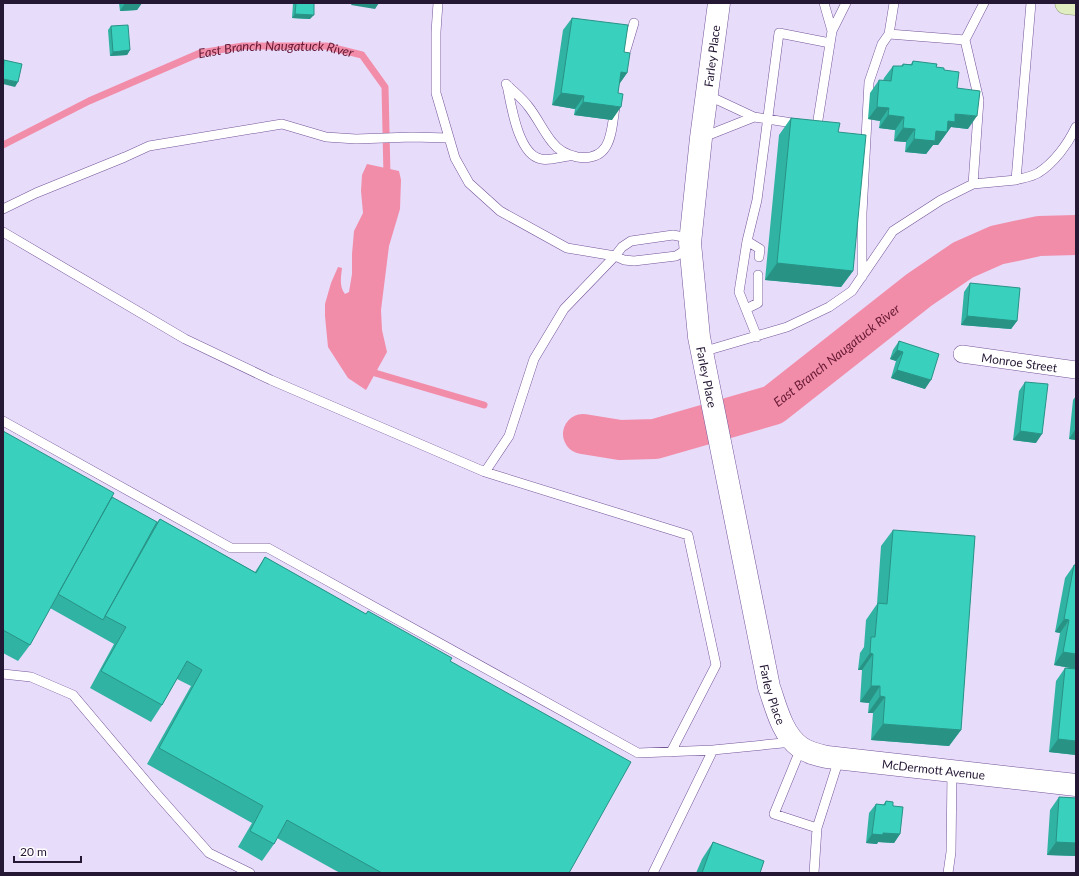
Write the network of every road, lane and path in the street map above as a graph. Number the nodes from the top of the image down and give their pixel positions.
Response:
1 (438, 3) edge
2 (719, 3) edge
3 (824, 3) edge
4 (846, 3) edge
5 (894, 3) edge
6 (984, 3) edge
7 (1031, 3) edge
8 (1066, 3) edge
9 (1076, 4) edge
10 (634, 23) dead end
11 (832, 31) junction
12 (889, 34) junction
13 (965, 40) junction
14 (830, 43) junction
15 (621, 71) edge
16 (707, 95) junction
17 (616, 101) edge
18 (754, 117) junction
19 (767, 119) junction
20 (1076, 127) edge
21 (449, 138) junction
22 (701, 138) junction
23 (569, 156) junction
24 (1016, 180) junction
25 (973, 184) junction
26 (3, 209) edge
27 (3, 232) edge
28 (747, 241) junction
29 (690, 243) junction
30 (615, 256) junction
31 (759, 258) dead end
32 (758, 275) dead end
33 (862, 277) junction
34 (746, 309) junction
35 (757, 336) junction
36 (702, 352) junction
37 (962, 354) dead end
38 (1076, 370) edge
39 (3, 421) edge
40 (485, 472) junction
41 (3, 674) edge
42 (798, 745) junction
43 (714, 750) junction
44 (671, 752) junction
45 (839, 759) junction
46 (952, 771) junction
47 (1076, 785) edge
48 (817, 828) junction
49 (250, 873) edge
50 (653, 873) edge
51 (814, 873) edge
52 (948, 873) edge

1 - 21 lane
2 - 16 main road, Farley Place
3 - 11 lane
4 - 11 lane
5 - 12 lane
6 - 13 lane
7 - 24 lane
8 - 9 main road
10 - 15 lane
11 - 14 lane
12 - 13 lane
12 - 33 lane
13 - 25 lane
14 - 19 lane
14 - 19 lane
16 - 18 lane
16 - 22 main road, Farley Place
17 - 23 lane
18 - 19 lane
18 - 22 lane
19 - 28 lane
20 - 24 lane
21 - 26 lane
21 - 30 lane
22 - 29 main road, Farley Place
23 - 23 lane
24 - 25 lane
25 - 33 lane
27 - 40 lane
28 - 31 lane
28 - 34 lane
29 - 30 lane
29 - 30 lane
29 - 36 main road, Farley Place
30 - 40 lane
32 - 34 lane
33 - 35 lane
34 - 35 lane
35 - 36 lane
36 - 42 main road, Farley Place
37 - 38 street, Monroe Street
39 - 44 lane
40 - 44 lane
41 - 49 lane
42 - 43 lane
42 - 45 main road, McDermott Avenue
42 - 48 lane
43 - 44 lane
43 - 50 lane
45 - 46 main road, McDermott Avenue
45 - 48 lane
46 - 47 main road, McDermott Avenue
46 - 52 lane
48 - 51 lane

